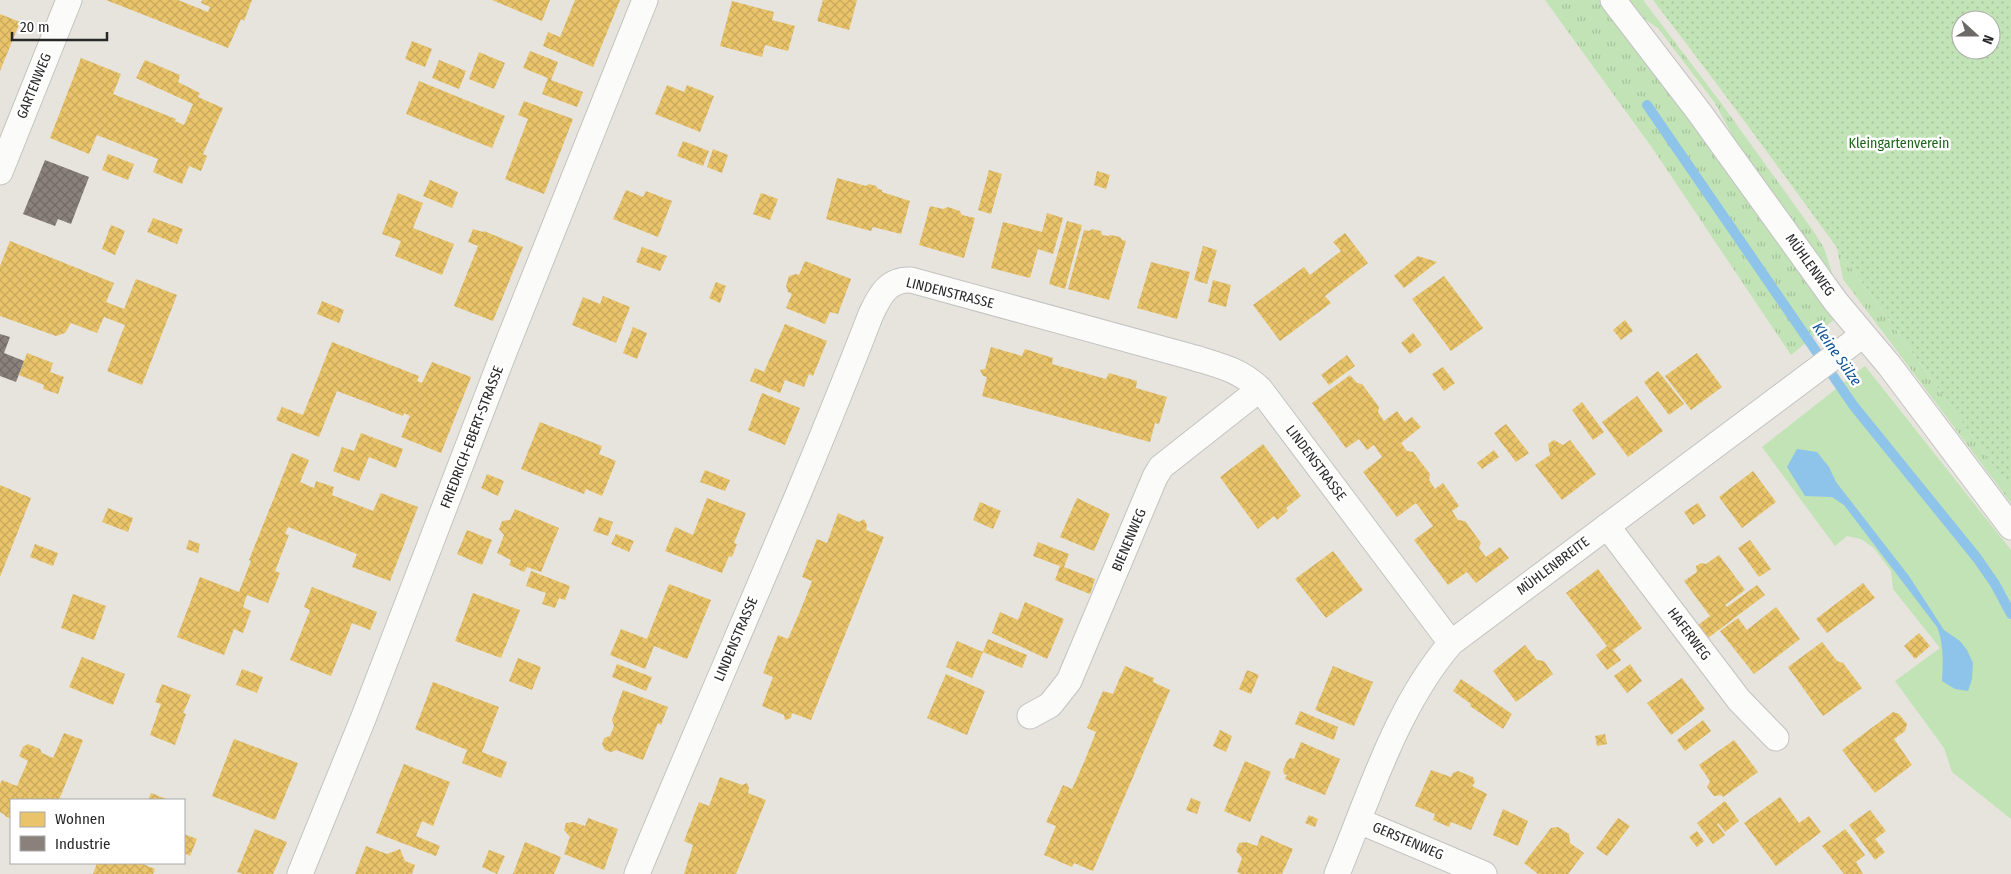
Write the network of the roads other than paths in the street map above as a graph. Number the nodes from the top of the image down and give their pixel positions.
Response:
1 (69, 0) edge
2 (646, 0) edge
3 (1613, 0) edge
4 (0, 172) edge
5 (1863, 335) junction
6 (1260, 389) junction
7 (1607, 526) junction
8 (2011, 527) edge
9 (1451, 643) junction
10 (1030, 716) dead end
11 (1776, 738) dead end
12 (1359, 821) junction
13 (300, 874) edge
14 (637, 874) edge
15 (1337, 874) edge
16 (1484, 874) edge

1 - 4 street, GARTENWEG
2 - 13 street, FRIEDRICH-EBERT-STRASSE
3 - 5 street, MÜHLENWEG
5 - 7 street, MÜHLENBREITE
5 - 8 street, MÜHLENWEG
6 - 9 street, LINDENSTRASSE
6 - 10 street, BIENENWEG
6 - 14 street, LINDENSTRASSE
7 - 9 street, MÜHLENBREITE
7 - 11 street, HAFERWEG
9 - 12 street, MÜHLENBREITE
12 - 15 street, MÜHLENBREITE
12 - 16 street, GERSTENWEG

